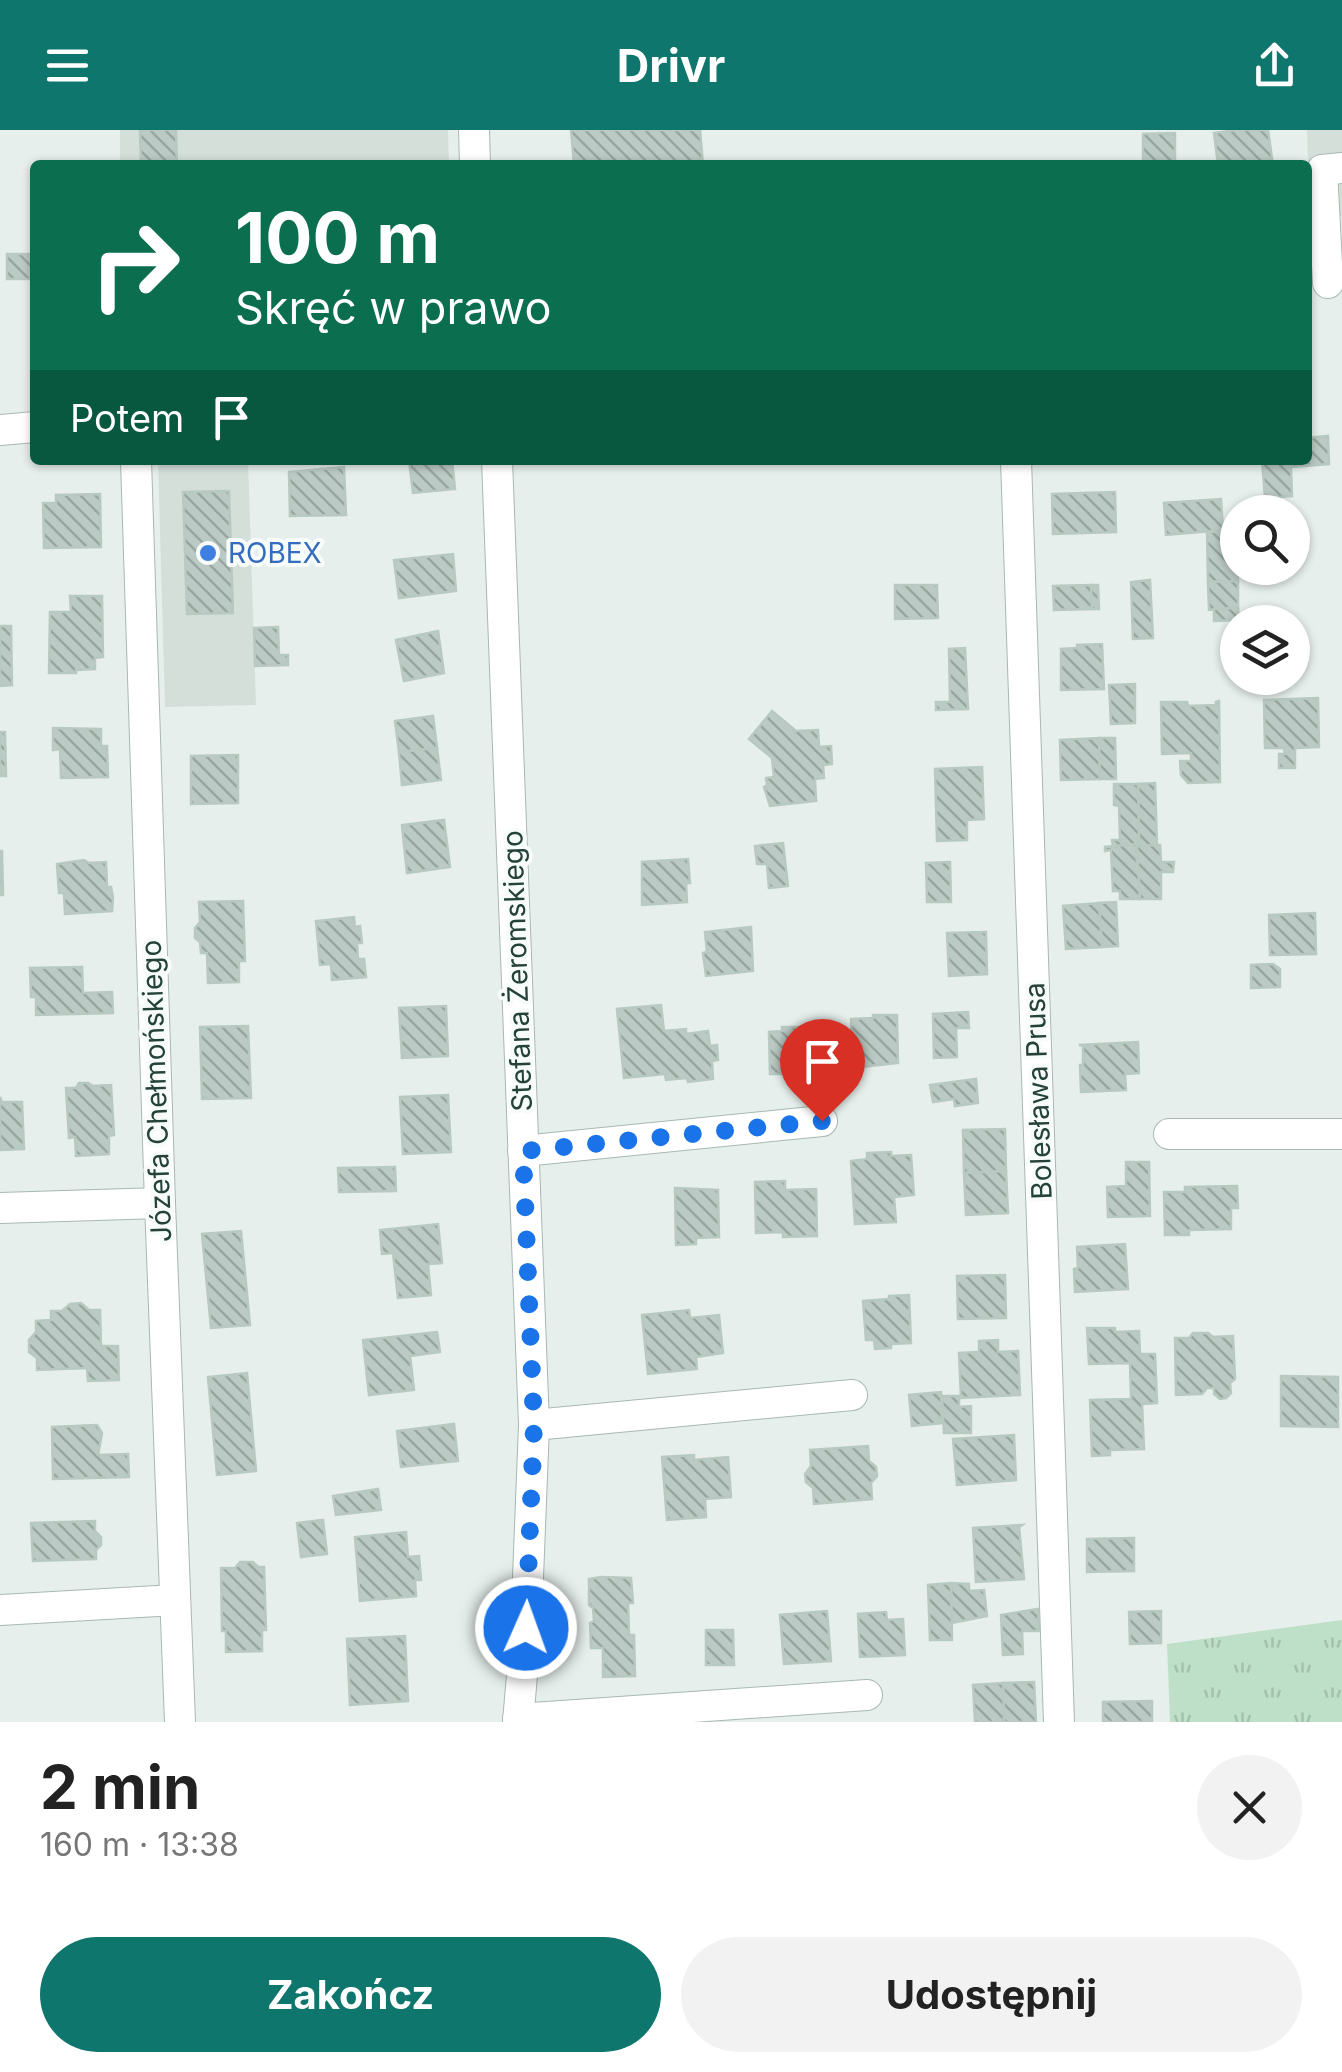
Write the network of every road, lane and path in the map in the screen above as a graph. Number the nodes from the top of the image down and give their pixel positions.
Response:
1 (474, 130) edge
2 (475, 160) edge
3 (1342, 168) edge
4 (1326, 284) edge
5 (30, 427) edge
6 (0, 430) edge
7 (136, 465) edge
8 (497, 465) edge
9 (1016, 465) edge
10 (822, 1121) dead end
11 (1169, 1134) dead end
12 (1342, 1134) edge
13 (523, 1151) junction
14 (160, 1203) junction
15 (0, 1208) edge
16 (852, 1395) dead end
17 (534, 1425) junction
18 (174, 1600) junction
19 (0, 1610) edge
20 (868, 1695) dead end
21 (518, 1720) edge
22 (180, 1722) edge
23 (1059, 1722) edge

1 - 2 street
3 - 4 street
5 - 6 street
7 - 14 street, Józefa Chełmońskiego
8 - 13 street, Stefana Żeromskiego
9 - 23 street, Bolesława Prusa
10 - 13 street
11 - 12 street
13 - 17 street, Stefana Żeromskiego
14 - 15 street
14 - 18 street, Józefa Chełmońskiego
16 - 17 street
17 - 21 street, Stefana Żeromskiego
18 - 19 street
18 - 22 street, Józefa Chełmońskiego
20 - 21 street

